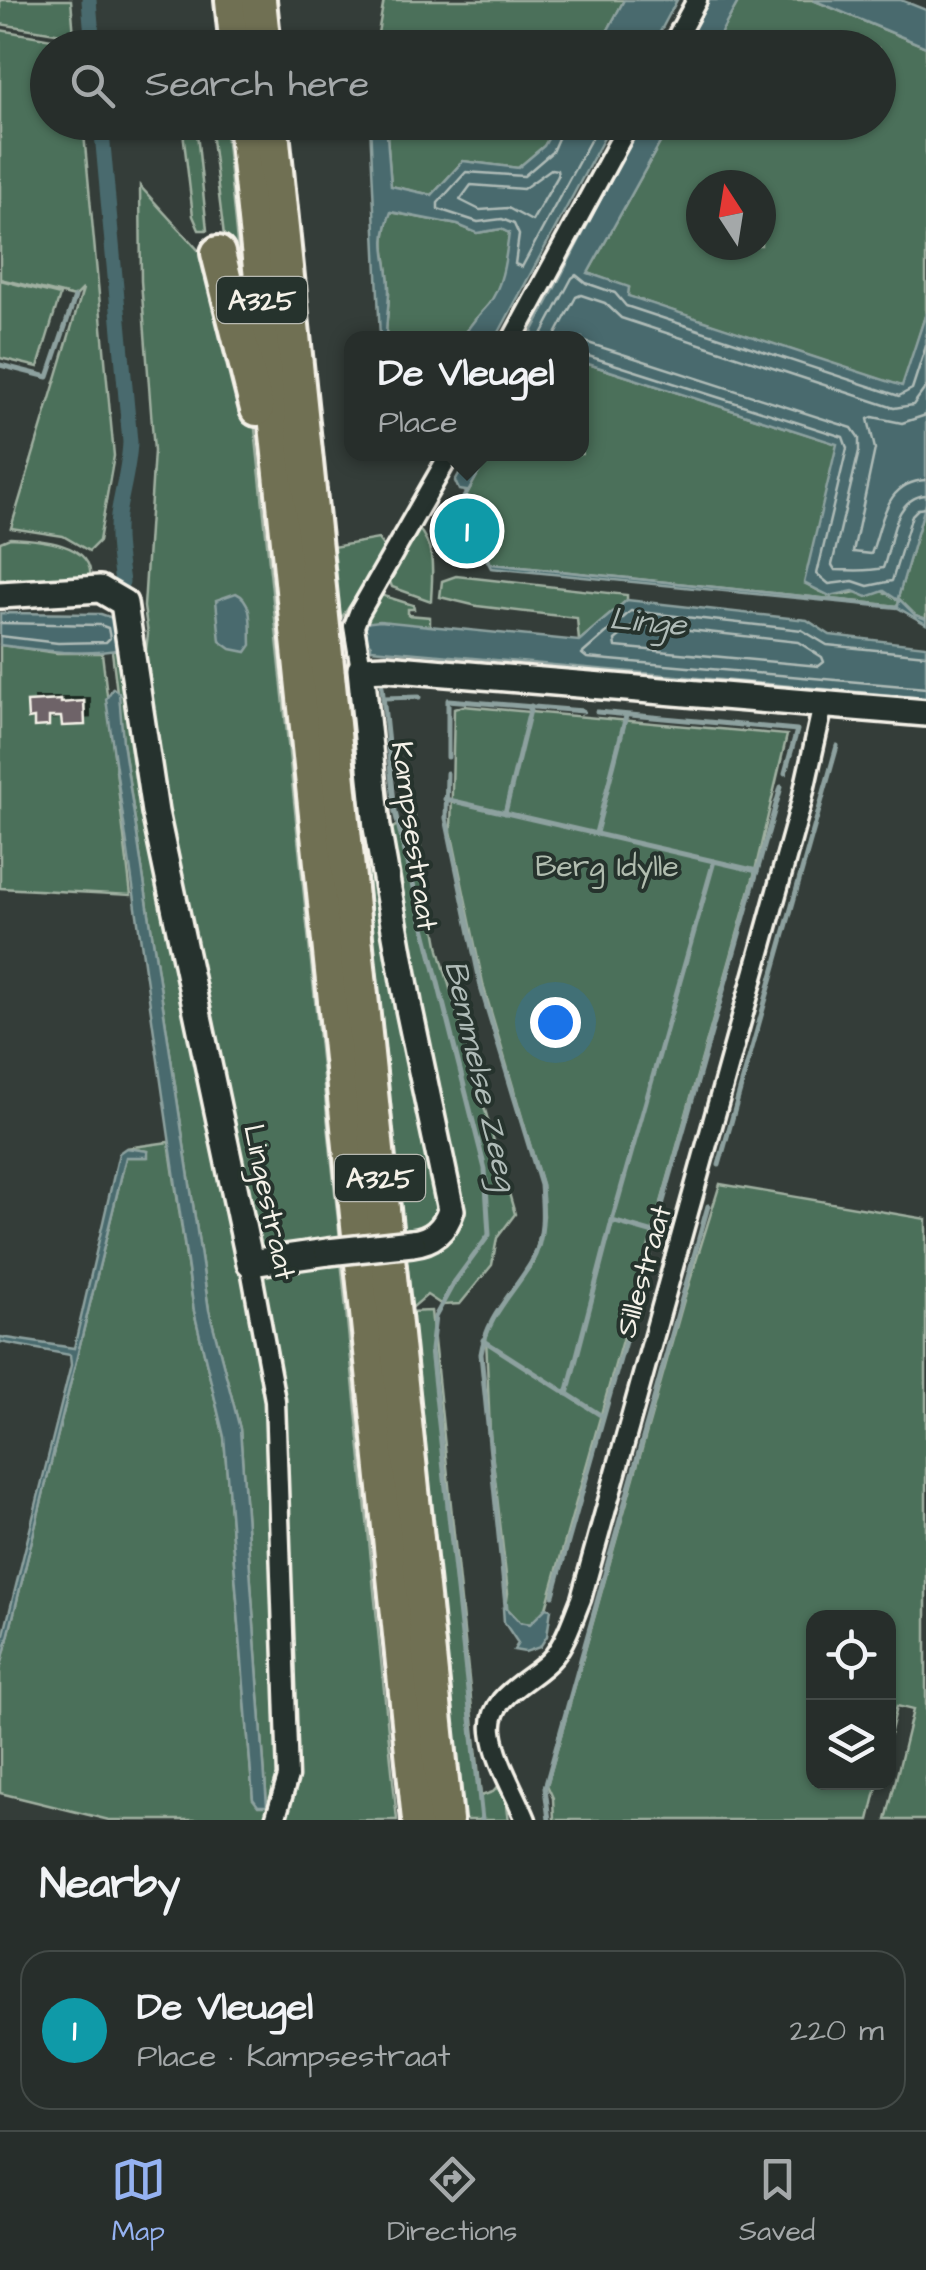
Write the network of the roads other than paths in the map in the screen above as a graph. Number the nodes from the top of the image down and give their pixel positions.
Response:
1 (232, 0) edge
2 (259, 0) edge
3 (697, 0) edge
4 (235, 30) edge
5 (262, 30) edge
6 (681, 30) edge
7 (247, 140) edge
8 (273, 140) edge
9 (620, 140) edge
10 (218, 253) dead end
11 (517, 331) edge
12 (446, 461) edge
13 (280, 477) junction
14 (0, 595) edge
15 (361, 669) junction
16 (822, 705) junction
17 (926, 713) edge
18 (250, 1262) junction
19 (275, 1820) edge
20 (419, 1820) edge
21 (446, 1820) edge
22 (526, 1820) edge

1 - 4 highway
2 - 5 highway
3 - 6 street
7 - 13 highway, A325
8 - 21 highway, A325
9 - 11 street
10 - 13 highway
12 - 15 street, Kampsestraat
13 - 20 highway, A325
14 - 18 street, Lingestraat
15 - 16 street
15 - 18 street, Kampsestraat, bridge
16 - 17 street
16 - 22 street, Sillestraat
18 - 19 street, Lingestraat

